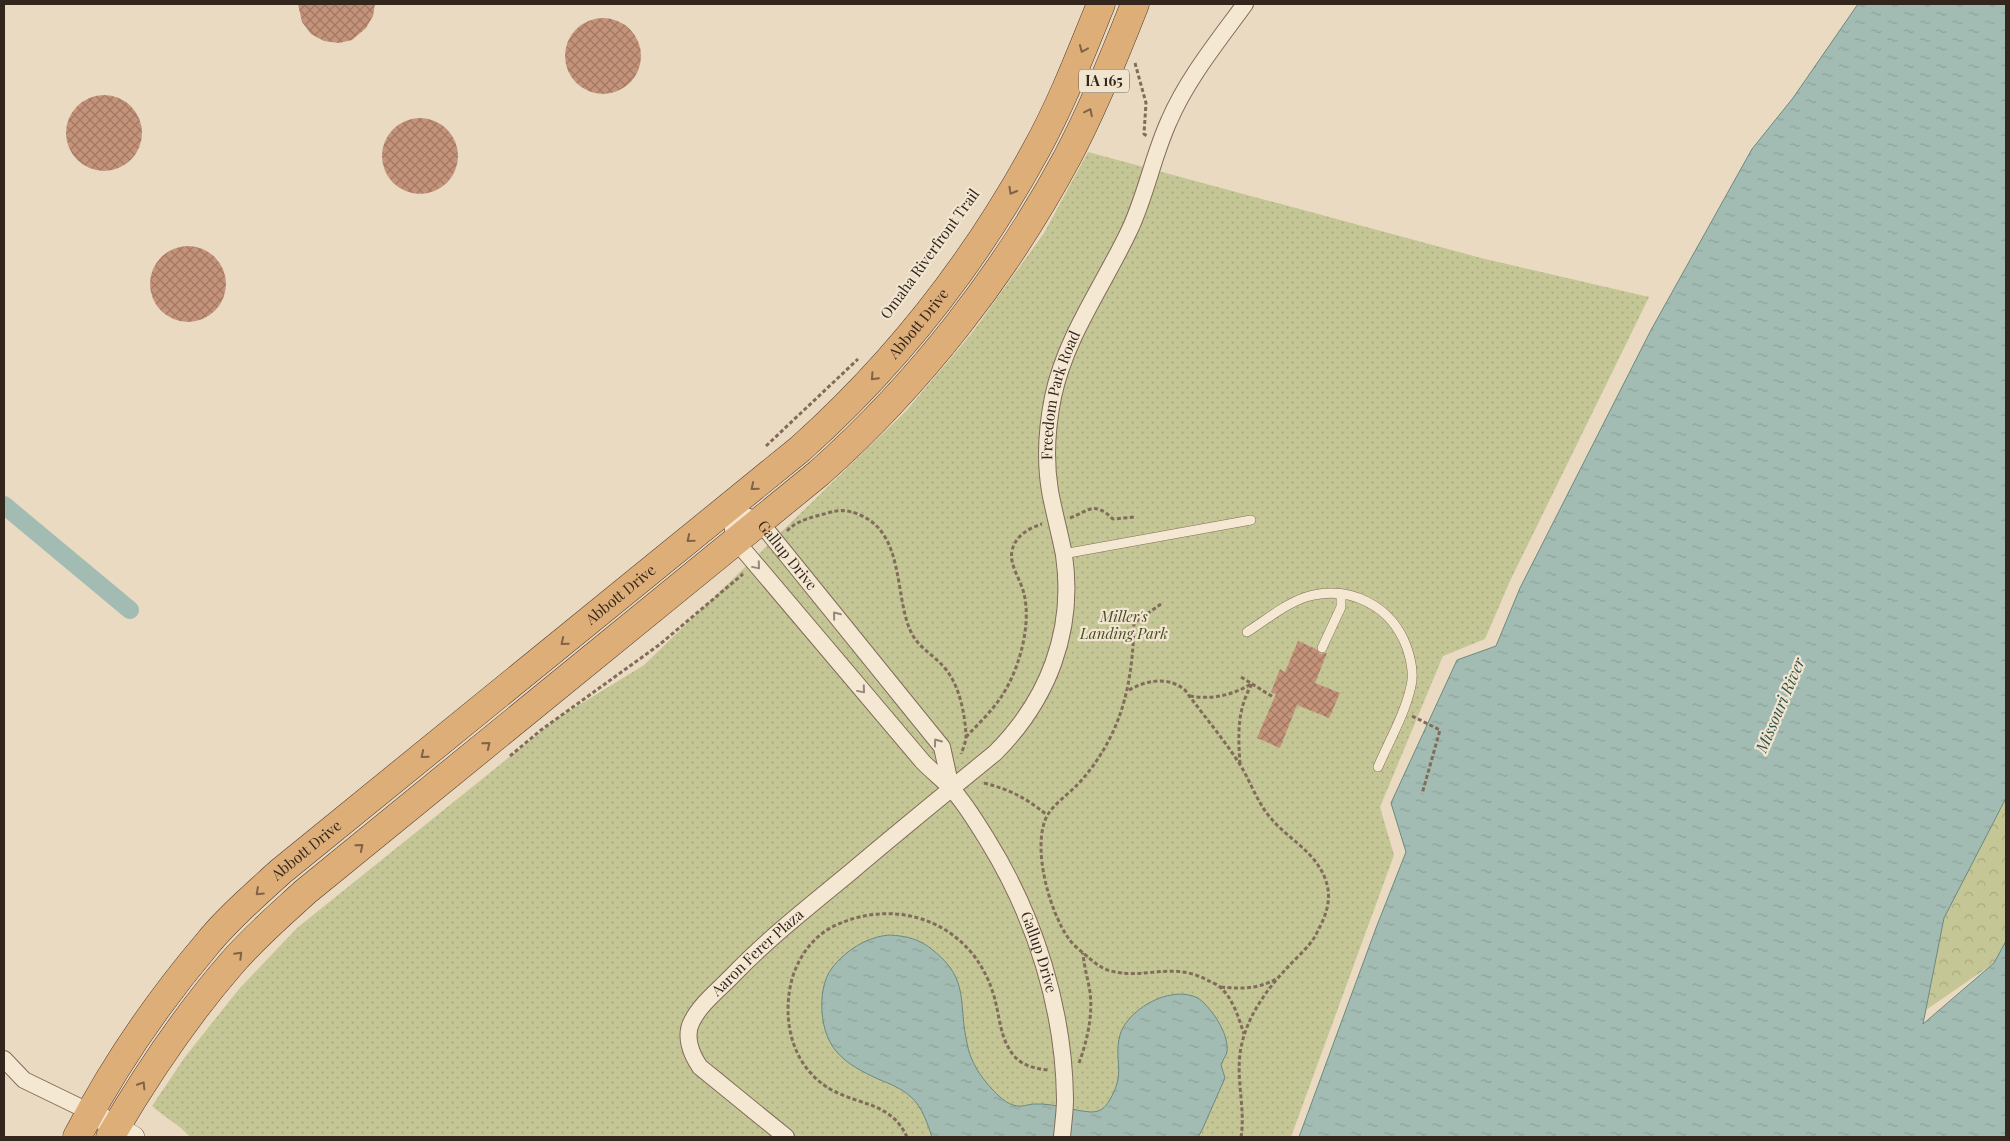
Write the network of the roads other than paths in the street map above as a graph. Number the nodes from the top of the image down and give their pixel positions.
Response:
1 (1101, 4) edge
2 (1135, 4) edge
3 (1244, 4) edge
4 (728, 508) junction
5 (1251, 520) dead end
6 (760, 522) junction
7 (727, 549) junction
8 (1064, 554) junction
9 (1341, 594) junction
10 (1247, 632) dead end
11 (1322, 648) dead end
12 (1378, 767) dead end
13 (951, 788) junction
14 (4, 1059) edge
15 (90, 1112) junction
16 (120, 1134) edge
17 (77, 1137) edge
18 (786, 1137) edge
19 (1062, 1137) edge

1 -> 4 highway, Abbott Drive / IA 165
6 -> 2 highway, Abbott Drive / IA 165
3 - 8 street, Freedom Park Road
4 - 6 street, Gallup Drive
4 - 7 street, Gallup Drive
4 -> 15 highway, Abbott Drive
5 - 8 lane
6 - 7 highway, Abbott Drive
13 -> 6 street, Gallup Drive
7 -> 13 street, Gallup Drive
16 -> 7 highway, Abbott Drive
8 - 13 street, Freedom Park Road
9 - 10 lane
9 - 11 lane
9 - 12 lane
13 - 18 street, Aaron Ferer Plaza
13 - 19 street, Gallup Drive
14 - 15 street
15 - 16 street
15 - 17 highway, Abbott Drive

